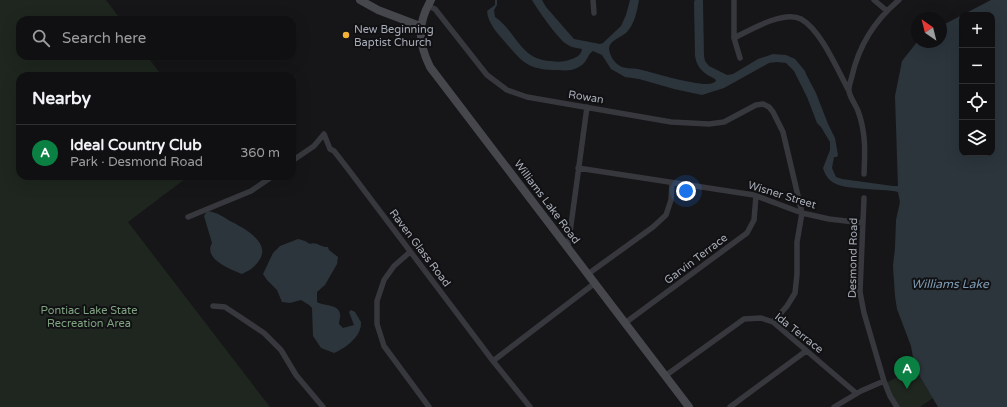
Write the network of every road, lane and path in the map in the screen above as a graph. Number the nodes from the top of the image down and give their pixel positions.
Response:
1 (360, 0) edge
2 (593, 0) edge
3 (734, 0) edge
4 (874, 0) edge
5 (899, 0) edge
6 (430, 3) edge
7 (887, 11) junction
8 (594, 13) dead end
9 (420, 26) junction
10 (734, 38) junction
11 (740, 58) dead end
12 (849, 91) junction
13 (587, 107) junction
14 (296, 158) edge
15 (578, 168) junction
16 (864, 174) dead end
17 (267, 180) edge
18 (672, 183) junction
19 (756, 196) junction
20 (864, 198) dead end
21 (802, 213) junction
22 (188, 217) dead end
23 (863, 223) junction
24 (568, 247) junction
25 (410, 252) junction
26 (588, 274) junction
27 (595, 283) junction
28 (213, 306) dead end
29 (773, 322) junction
30 (625, 323) junction
31 (806, 351) junction
32 (493, 361) junction
33 (665, 376) junction
34 (884, 382) junction
35 (856, 393) junction
36 (323, 407) edge
37 (429, 407) edge
38 (530, 407) edge
39 (689, 407) edge
40 (730, 407) edge
41 (834, 407) edge
42 (897, 407) edge

1 - 9 main road
2 - 8 street
3 - 10 street
4 - 7 street
5 - 7 street
6 - 9 main road, Williams Lake Road
6 - 13 street, Rowan
7 - 12 street
9 - 24 main road, Williams Lake Road
10 - 11 street
10 - 12 street
12 - 16 street
13 - 15 street
13 - 21 street, Rowan
14 - 25 street, Raven Glass Road
15 - 18 street, Wisner Street
15 - 24 street
17 - 22 street
18 - 19 street, Wisner Street
18 - 26 street
19 - 21 street, Wisner Street
19 - 30 street, Garvin Terrace
20 - 23 street, Desmond Road
21 - 23 street, Wisner Street
21 - 29 street
23 - 34 street, Desmond Road
24 - 26 main road, Williams Lake Road
25 - 32 street, Raven Glass Road
25 - 37 street
26 - 27 main road, Williams Lake Road
27 - 30 main road, Williams Lake Road
27 - 32 street
28 - 36 street
29 - 31 street, Ida Terrace
29 - 33 street, Ida Terrace
30 - 33 main road, Williams Lake Road
31 - 35 street, Ida Terrace
31 - 40 street
32 - 38 street, Raven Glass Road
33 - 39 main road, Williams Lake Road
34 - 35 street
34 - 42 street, Desmond Road
35 - 41 street

